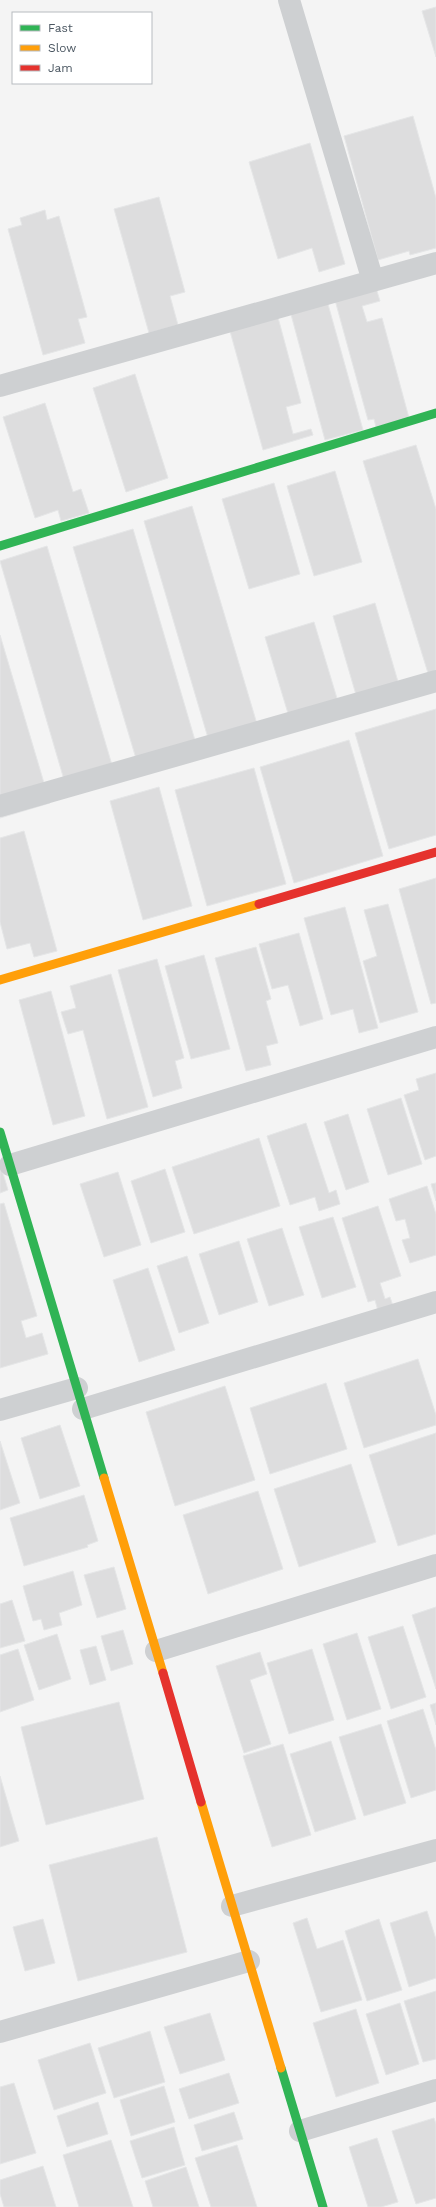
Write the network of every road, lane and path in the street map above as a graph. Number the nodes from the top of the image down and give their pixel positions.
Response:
1 (289, 0) edge
2 (436, 263) edge
3 (372, 281) junction
4 (0, 386) edge
5 (436, 413) edge
6 (0, 546) edge
7 (436, 681) edge
8 (0, 806) edge
9 (436, 852) edge
10 (0, 980) edge
11 (436, 1037) edge
12 (0, 1132) edge
13 (10, 1165) junction
14 (436, 1302) edge
15 (77, 1388) junction
16 (83, 1409) junction
17 (0, 1410) edge
18 (436, 1565) edge
19 (156, 1651) junction
20 (436, 1850) edge
21 (232, 1906) junction
22 (249, 1961) junction
23 (0, 2032) edge
24 (436, 2090) edge
25 (300, 2131) junction
26 (323, 2207) edge

1 - 3 street
2 - 3 street
3 - 4 street
5 - 6 street
7 - 8 street
9 - 10 street
11 - 13 street
12 - 13 street
13 - 15 street
14 - 16 street
15 - 16 street
15 - 17 street
16 - 19 street
18 - 19 street
19 - 21 street
20 - 21 street
21 - 22 street
22 - 23 street
22 - 25 street
24 - 25 street
25 - 26 street

